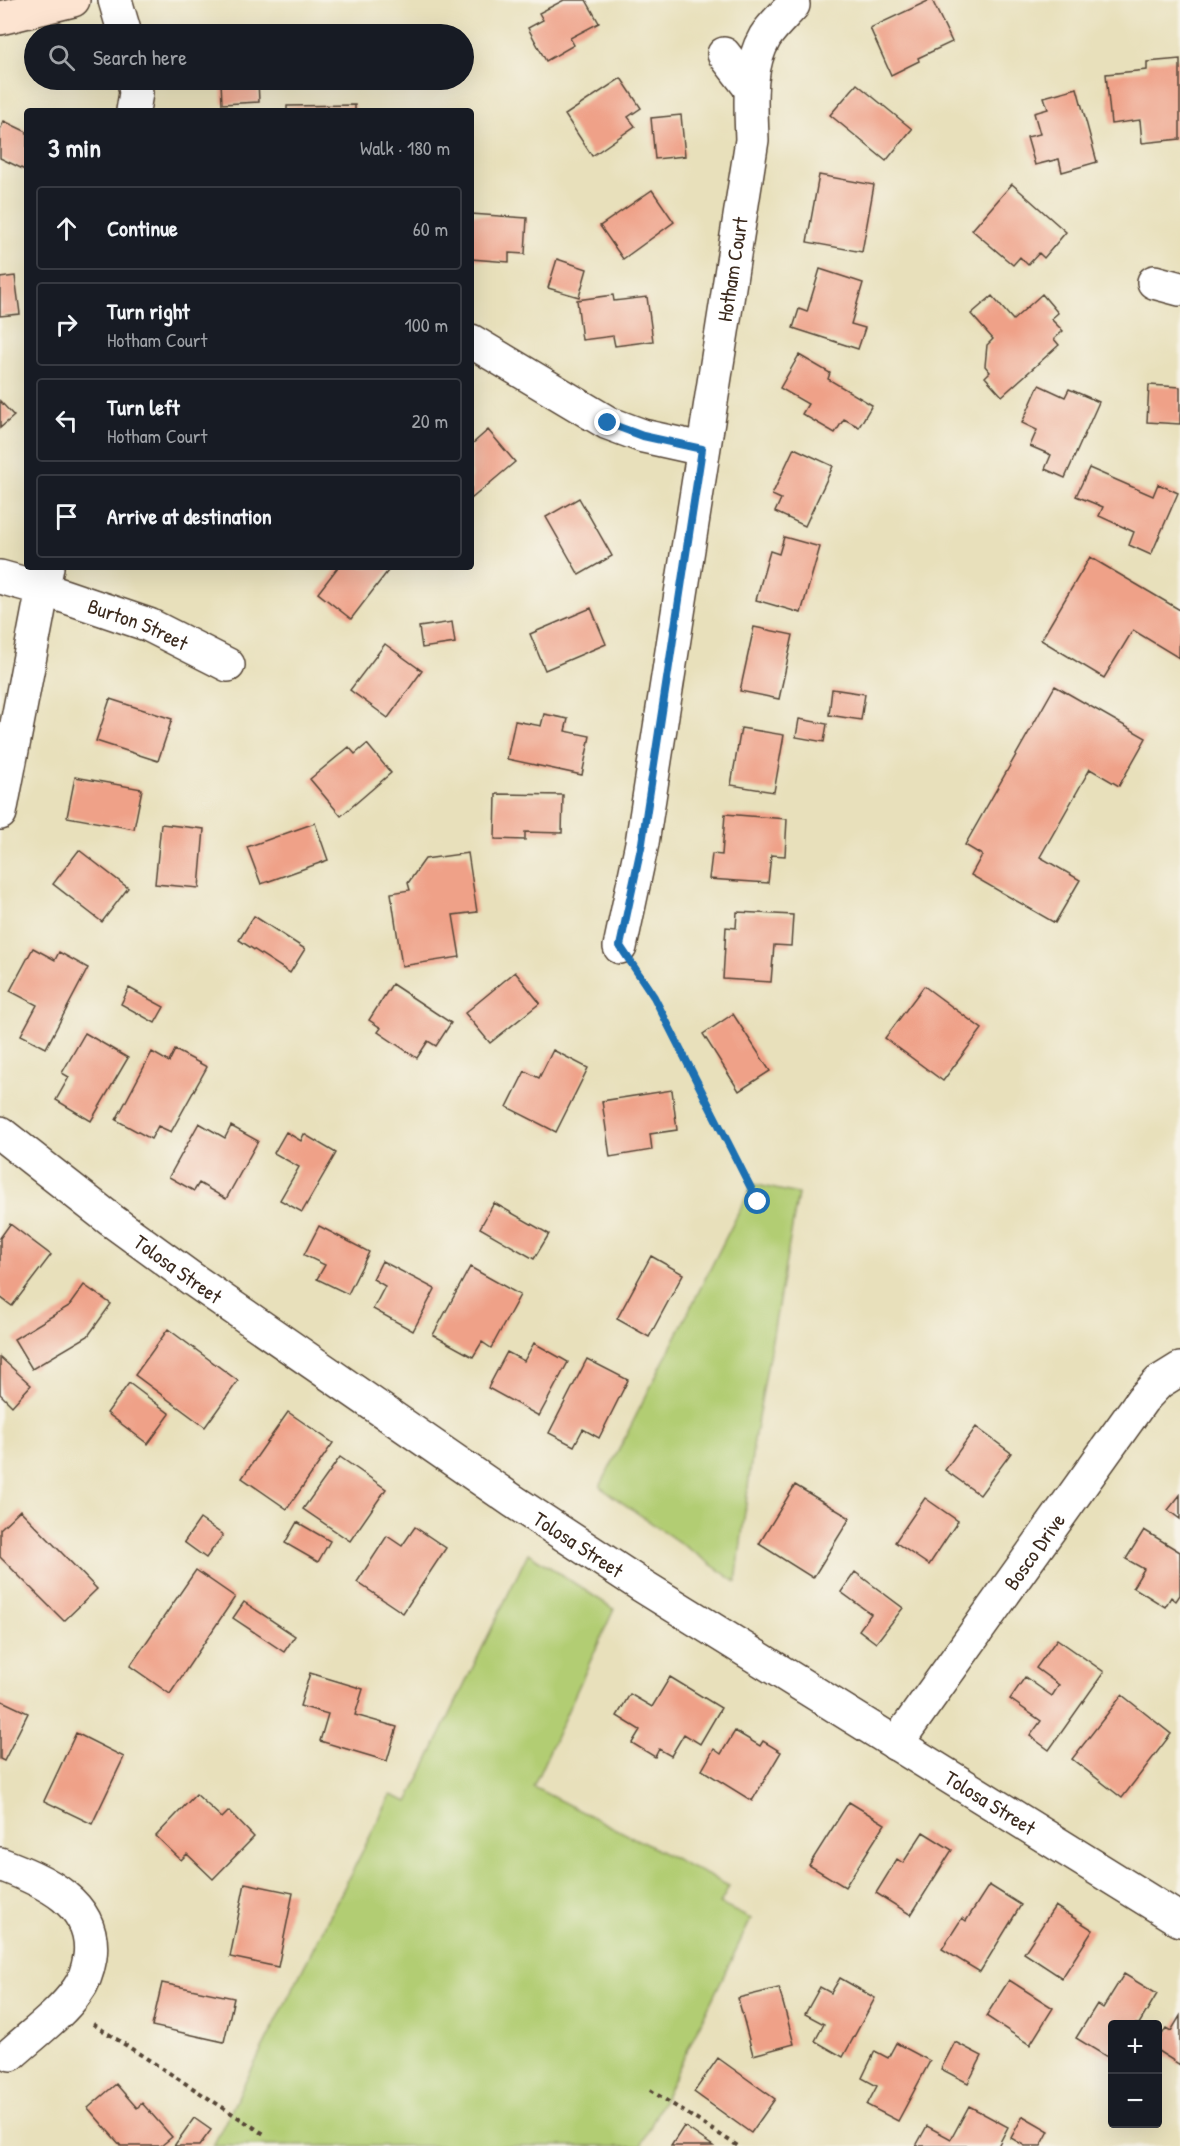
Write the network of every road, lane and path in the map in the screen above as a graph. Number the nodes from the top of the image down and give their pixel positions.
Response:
1 (73, 0) edge
2 (115, 0) edge
3 (793, 5) dead end
4 (0, 18) edge
5 (122, 24) edge
6 (724, 54) dead end
7 (751, 89) junction
8 (136, 90) edge
9 (134, 108) edge
10 (474, 342) edge
11 (702, 449) junction
12 (0, 577) edge
13 (45, 578) edge
14 (228, 665) dead end
15 (0, 813) edge
16 (620, 946) joint
17 (0, 1133) edge
18 (758, 1202) dead end
19 (1180, 1369) edge
20 (896, 1743) junction
21 (0, 1864) edge
22 (1180, 1920) edge
23 (65, 2006) junction
24 (11, 2054) dead end
25 (650, 2090) dead end
26 (264, 2134) dead end
27 (738, 2146) edge

1 - 4 street
2 - 5 street
3 - 7 street, Hotham Court
6 - 7 street
7 - 11 street, Hotham Court
8 - 9 street
10 - 11 street
11 - 16 street, Hotham Court
12 - 13 street, Burton Street
13 - 14 street, Burton Street
13 - 15 street
16 - 18 path
17 - 20 street, Tolosa Street
19 - 20 street, Bosco Drive
20 - 22 street, Tolosa Street
21 - 23 street
23 - 24 street
23 - 26 path
25 - 27 path

